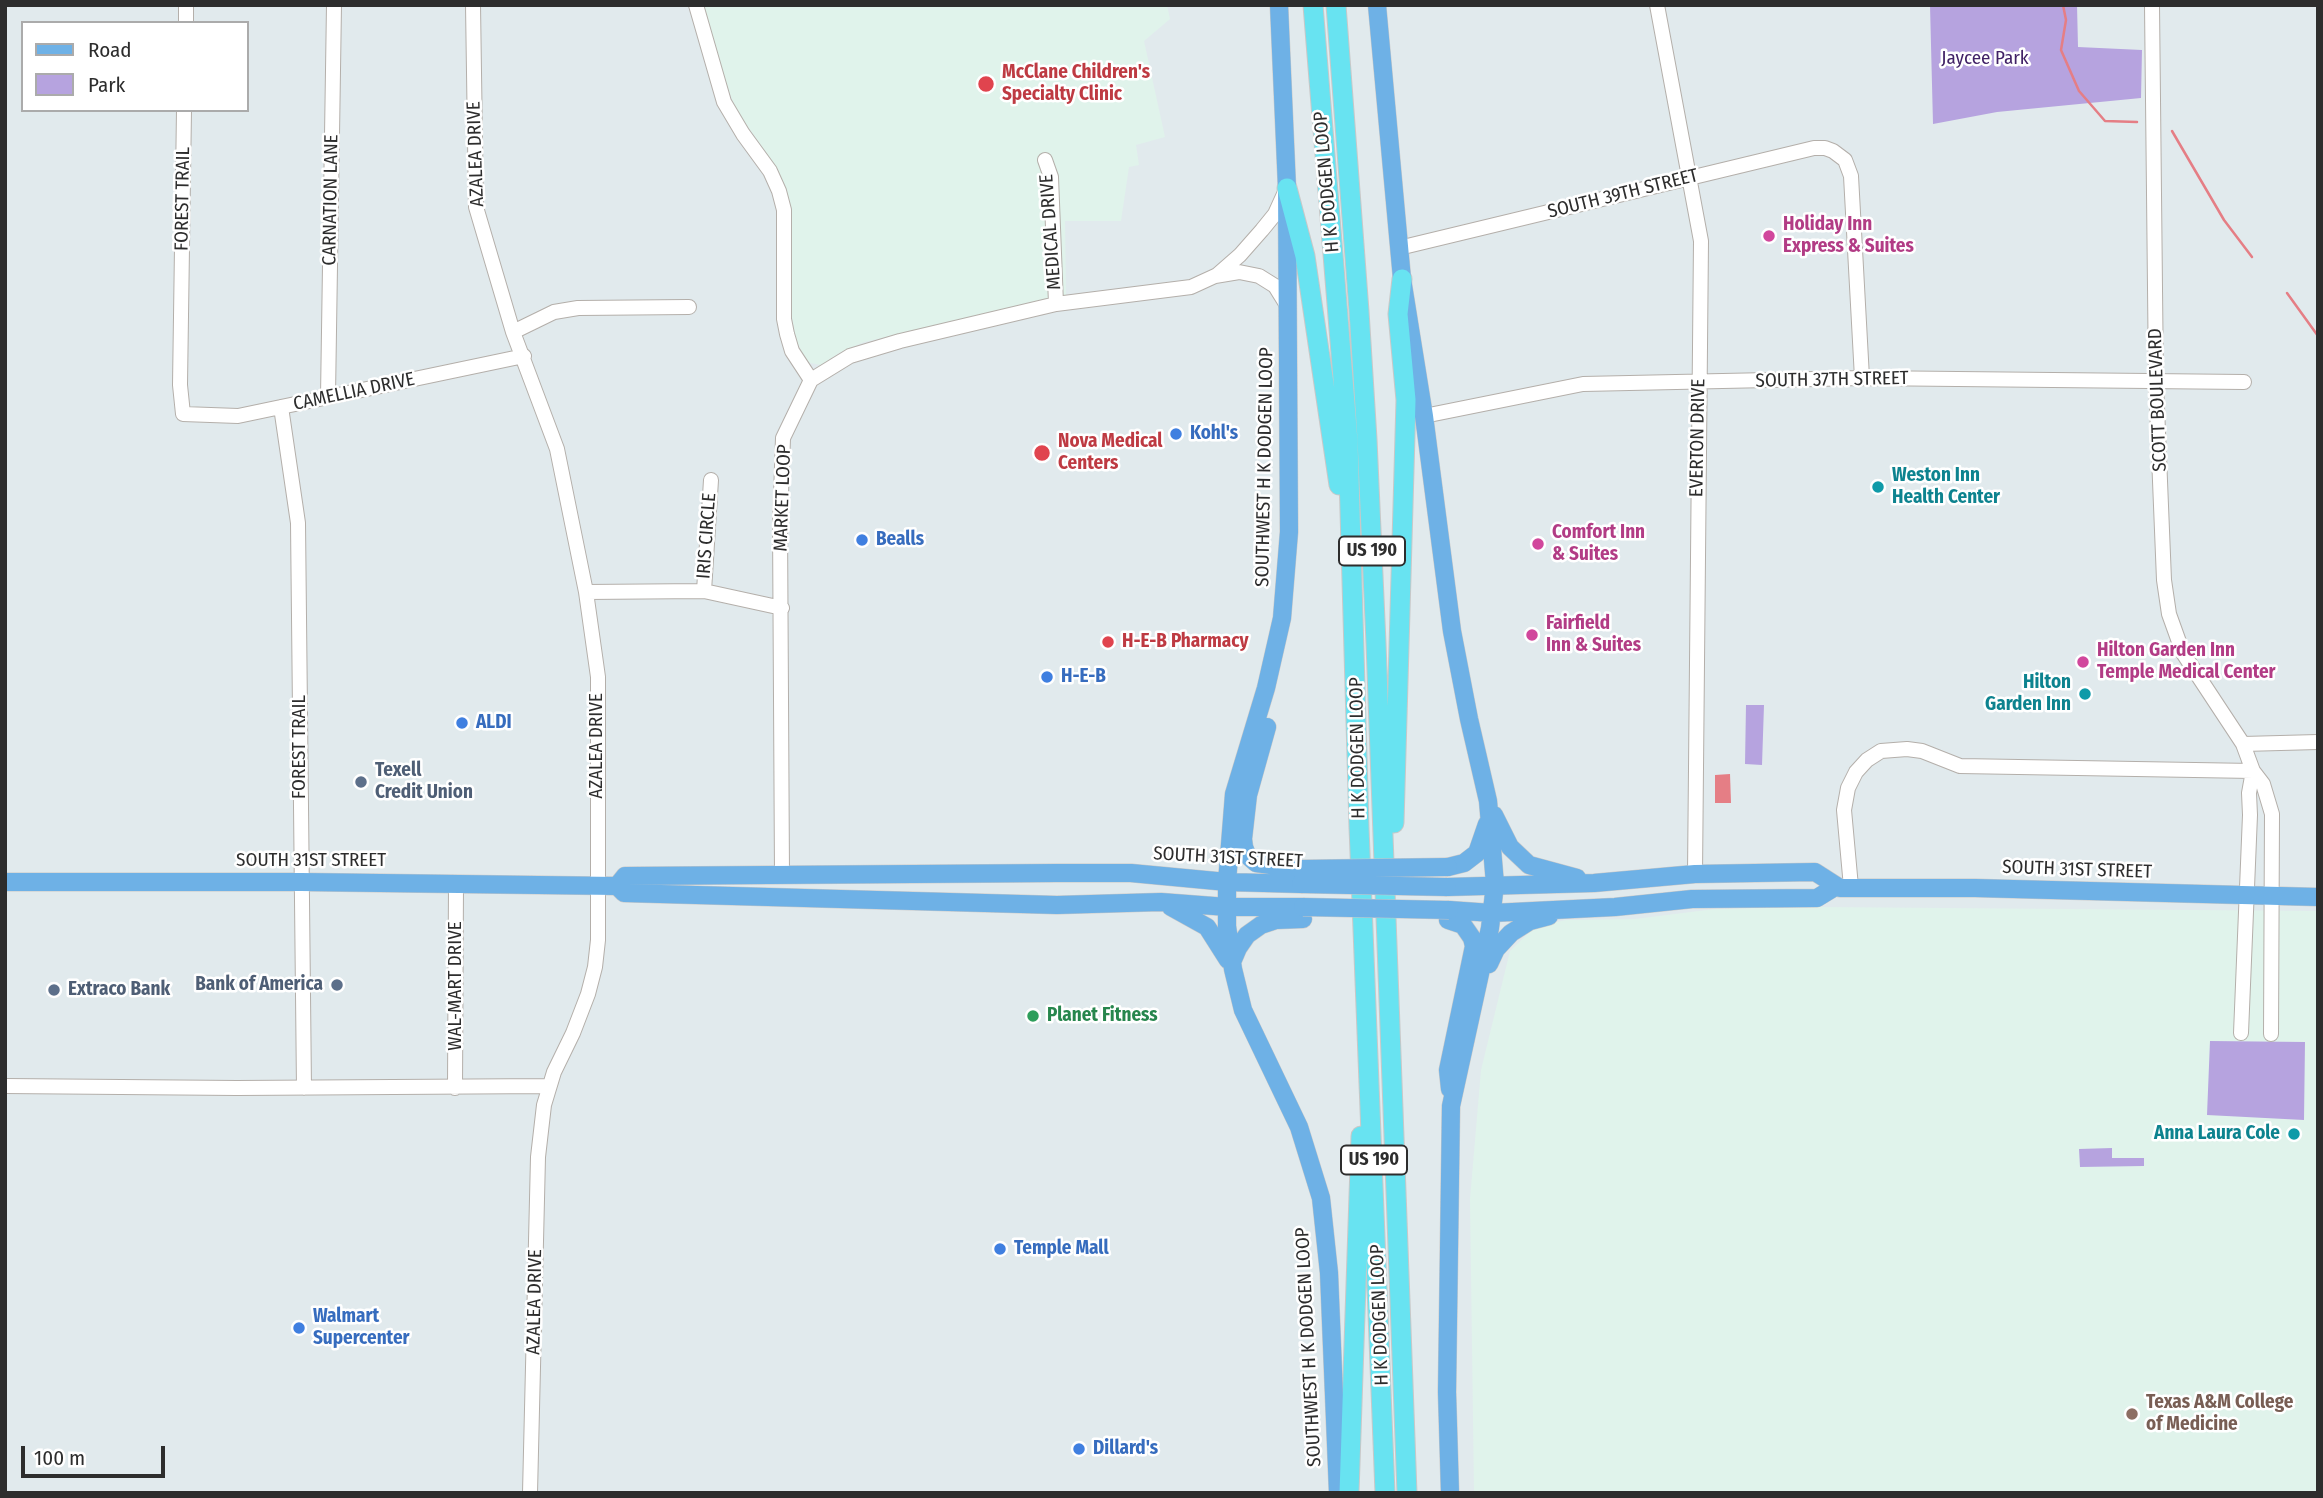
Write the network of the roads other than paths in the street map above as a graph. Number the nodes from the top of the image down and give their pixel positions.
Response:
1 (334, 5) edge
2 (473, 5) edge
3 (696, 5) edge
4 (1279, 5) edge
5 (1313, 5) edge
6 (1336, 5) edge
7 (1377, 5) edge
8 (1657, 5) edge
9 (2152, 5) edge
10 (184, 112) edge
11 (1045, 160) dead end
12 (1690, 177) junction
13 (1287, 188) junction
14 (1398, 248) junction
15 (1215, 276) junction
16 (1402, 279) junction
17 (1056, 304) junction
18 (689, 307) dead end
19 (1289, 308) junction
20 (513, 332) junction
21 (524, 356) junction
22 (1862, 378) junction
23 (811, 380) junction
24 (1699, 382) junction
25 (2156, 382) junction
26 (2244, 382) dead end
27 (328, 396) junction
28 (281, 407) junction
29 (183, 414) joint
30 (1424, 415) junction
31 (711, 480) dead end
32 (704, 591) junction
33 (586, 593) junction
34 (782, 608) junction
35 (1272, 661) junction
36 (1356, 663) junction
37 (2318, 742) edge
38 (2243, 744) junction
39 (2253, 771) junction
40 (1488, 807) junction
41 (1359, 827) junction
42 (782, 874) junction
43 (1695, 874) junction
44 (1300, 876) junction
45 (5, 882) edge
46 (301, 882) junction
47 (1227, 882) junction
48 (1594, 883) junction
49 (456, 884) junction
50 (1495, 884) junction
51 (598, 886) junction
52 (617, 886) junction
53 (1842, 887) junction
54 (2246, 896) junction
55 (2271, 897) junction
56 (2318, 897) edge
57 (1161, 902) junction
58 (1227, 907) junction
59 (1615, 907) junction
60 (1303, 913) junction
61 (1492, 913) junction
62 (1448, 915) junction
63 (1233, 966) junction
64 (1476, 997) junction
65 (2241, 1033) dead end
66 (2270, 1034) dead end
67 (5, 1086) edge
68 (549, 1086) junction
69 (304, 1088) junction
70 (456, 1088) junction
71 (1391, 1097) junction
72 (1451, 1106) junction
73 (530, 1493) edge
74 (1338, 1493) edge
75 (1349, 1493) edge
76 (1385, 1493) edge
77 (1408, 1493) edge
78 (1450, 1493) edge

1 - 27 street, CARNATION LANE
2 - 20 street, AZALEA DRIVE
3 - 23 street
4 - 13 main road, SOUTHWEST H K DODGEN LOOP
5 - 36 highway, H K DODGEN LOOP / US 190
6 - 71 highway, H K DODGEN LOOP / US 190
7 - 14 main road
8 - 12 street, EVERTON DRIVE
9 - 25 street, SCOTT BOULEVARD
10 - 29 street, FOREST TRAIL
11 - 17 street, MEDICAL DRIVE
12 - 14 street, SOUTH 39TH STREET
12 - 22 street, SOUTH 39TH STREET
12 - 24 street, EVERTON DRIVE
13 - 15 street
13 - 19 main road, SOUTHWEST H K DODGEN LOOP
13 - 36 highway
14 - 16 main road
15 - 17 street
15 - 19 street
16 - 30 main road
16 - 71 highway
17 - 23 street
18 - 20 street
19 - 35 main road, SOUTHWEST H K DODGEN LOOP
20 - 21 street, AZALEA DRIVE
21 - 27 street, CAMELLIA DRIVE
21 - 33 street, AZALEA DRIVE
22 - 24 street, SOUTH 37TH STREET
22 - 25 street, SOUTH 37TH STREET
23 - 34 street, MARKET LOOP
24 - 30 street, SOUTH 37TH STREET
24 - 43 street, EVERTON DRIVE
25 - 26 street, SOUTH 37TH STREET
25 - 38 street, SCOTT BOULEVARD
27 - 28 street, CAMELLIA DRIVE
28 - 29 street, CAMELLIA DRIVE
28 - 46 street, FOREST TRAIL
30 - 40 main road
31 - 32 street, IRIS CIRCLE
32 - 33 street
32 - 34 street
33 - 51 street, AZALEA DRIVE
34 - 42 street, MARKET LOOP
35 - 44 main road
35 - 47 main road, SOUTHWEST H K DODGEN LOOP
36 - 41 highway, H K DODGEN LOOP / US 190
37 - 38 street
38 - 39 street, SCOTT BOULEVARD
39 - 53 street
39 - 54 street, SCOTT BOULEVARD
39 - 55 street, SCOTT BOULEVARD
40 - 44 main road, bridge
40 - 48 main road
40 - 50 main road
41 - 75 highway
41 - 76 highway, H K DODGEN LOOP / US 190
42 - 47 main road, SOUTH 31ST STREET
42 - 52 main road, SOUTH 31ST STREET
43 - 48 main road, SOUTH 31ST STREET
43 - 53 main road, SOUTH 31ST STREET
44 - 47 main road, SOUTH 31ST STREET
44 - 50 main road, SOUTH 31ST STREET, bridge
45 - 46 main road, SOUTH 31ST STREET
46 - 49 main road, SOUTH 31ST STREET
46 - 69 street, FOREST TRAIL
47 - 58 main road, SOUTHWEST H K DODGEN LOOP
48 - 50 main road, SOUTH 31ST STREET
49 - 51 main road, SOUTH 31ST STREET
49 - 70 street, WAL-MART DRIVE
50 - 61 main road
51 - 52 main road, SOUTH 31ST STREET
51 - 68 street, AZALEA DRIVE
52 - 57 main road, SOUTH 31ST STREET
53 - 54 main road, SOUTH 31ST STREET
53 - 59 main road, SOUTH 31ST STREET
54 - 55 main road, SOUTH 31ST STREET
54 - 65 street, SCOTT BOULEVARD
55 - 56 main road, SOUTH 31ST STREET
55 - 66 street, SCOTT BOULEVARD
57 - 58 main road, SOUTH 31ST STREET
57 - 63 main road
58 - 60 main road, SOUTH 31ST STREET
58 - 63 main road, SOUTHWEST H K DODGEN LOOP
59 - 61 main road, SOUTH 31ST STREET
59 - 64 main road
60 - 62 main road, SOUTH 31ST STREET
60 - 63 main road
61 - 62 main road, SOUTH 31ST STREET
61 - 64 main road
62 - 72 main road
63 - 74 main road, SOUTHWEST H K DODGEN LOOP
64 - 72 main road
67 - 69 street
68 - 70 street
68 - 73 street, AZALEA DRIVE
69 - 70 street
71 - 77 highway, H K DODGEN LOOP / US 190
72 - 78 main road

